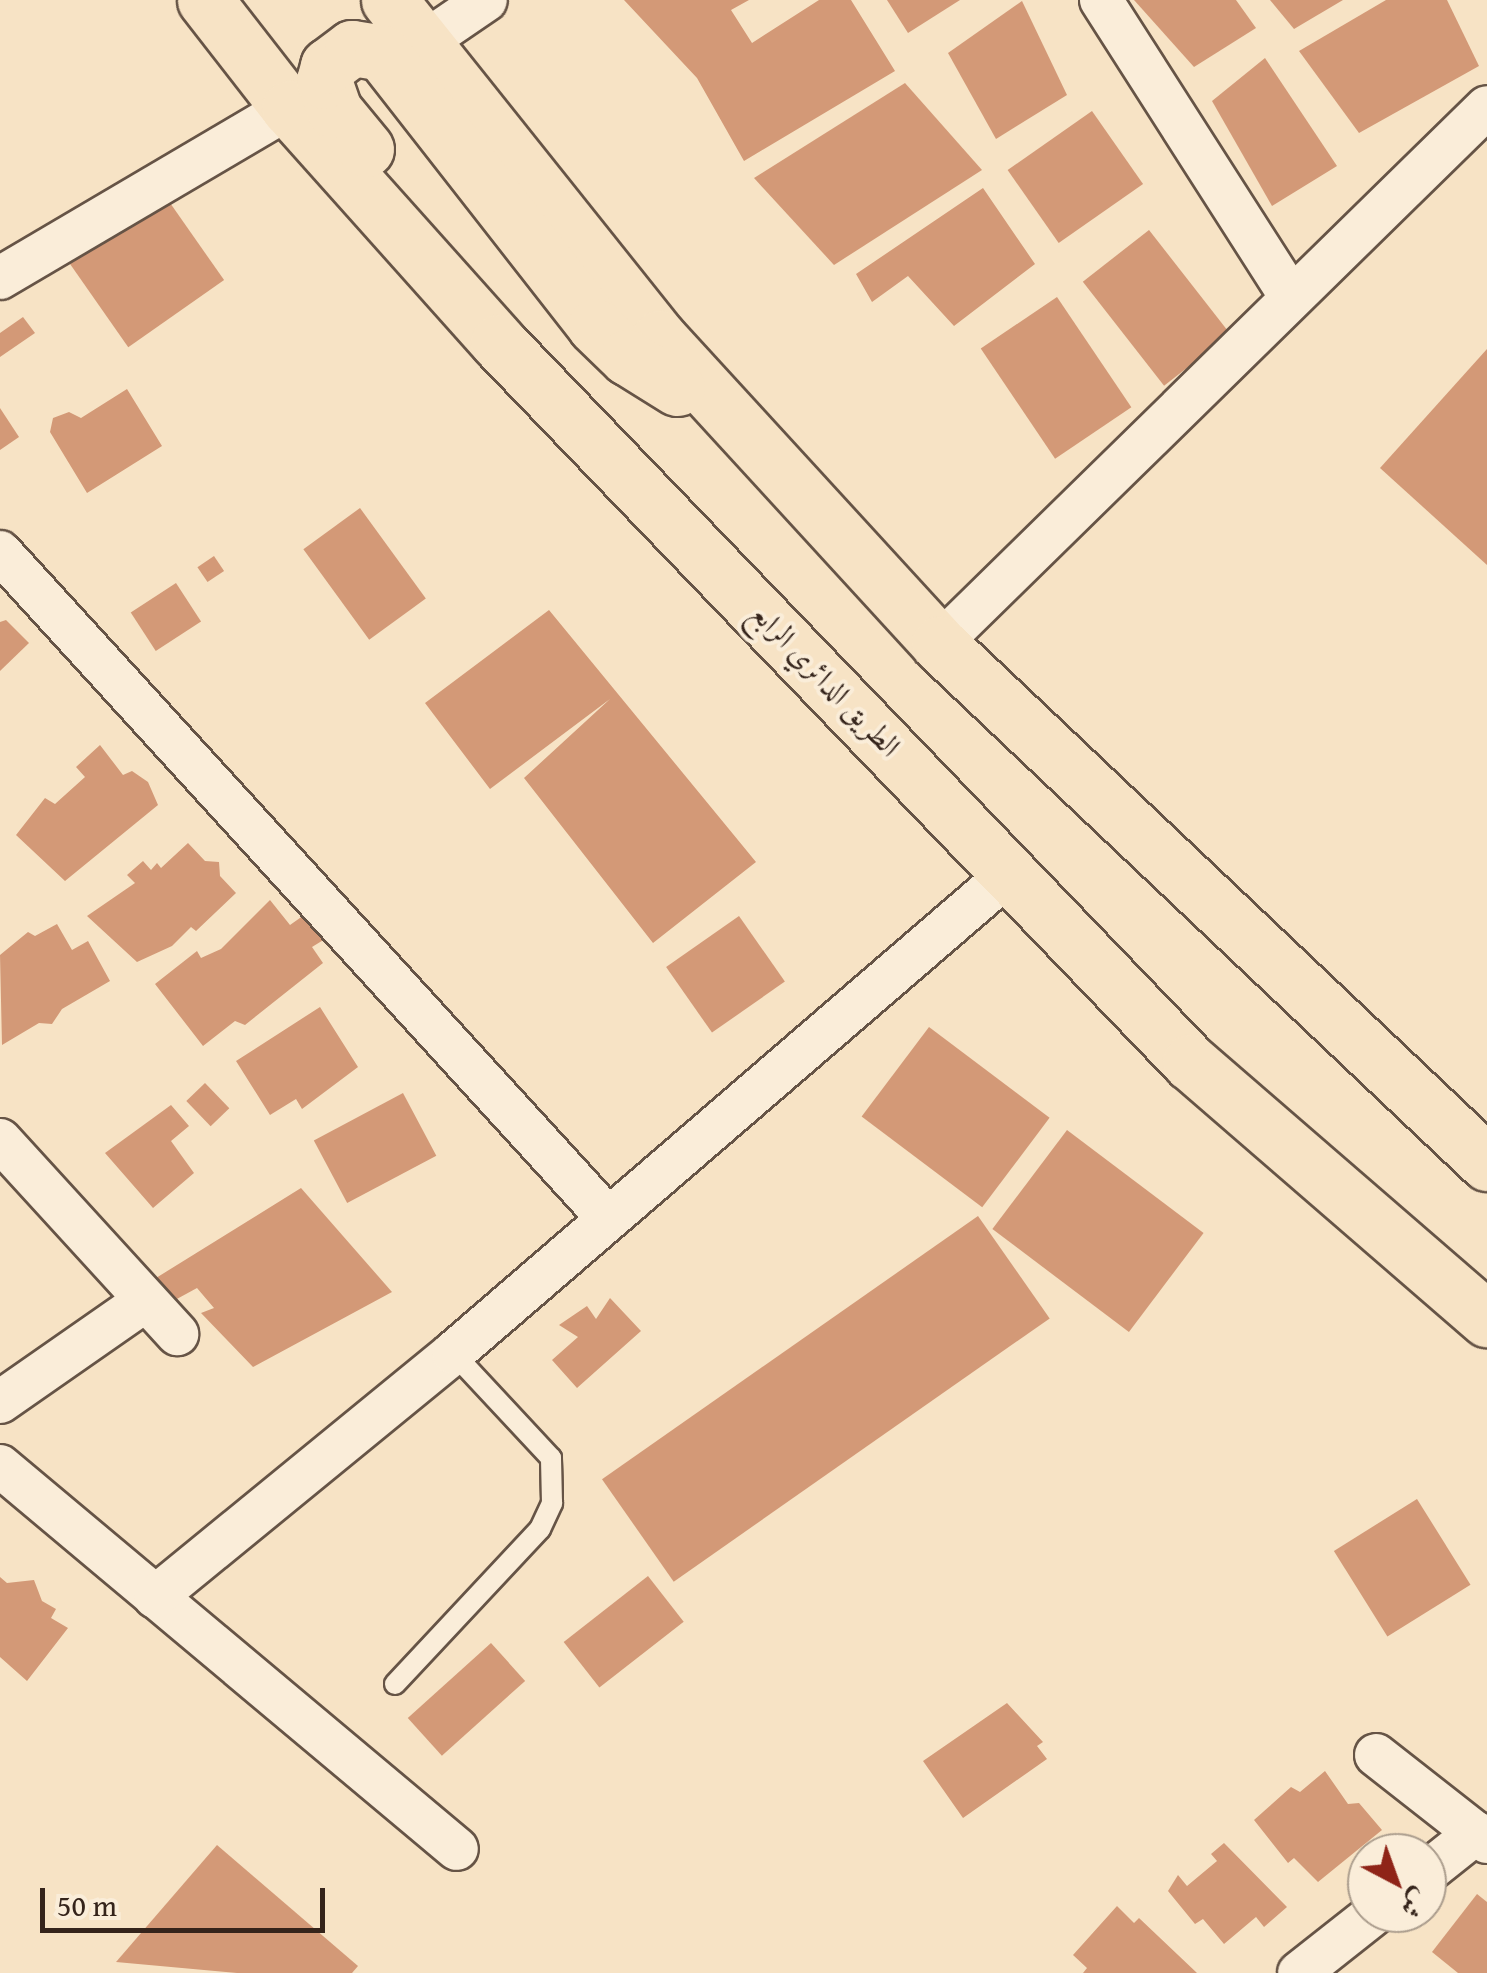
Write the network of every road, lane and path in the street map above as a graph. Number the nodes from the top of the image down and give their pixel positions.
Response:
1 (205, 0) edge
2 (389, 0) edge
3 (486, 0) edge
4 (1101, 0) edge
5 (423, 43) junction
6 (290, 108) junction
7 (1482, 122) edge
8 (0, 278) edge
9 (1291, 298) junction
10 (481, 323) junction
11 (721, 408) junction
12 (0, 552) edge
13 (939, 644) junction
14 (1011, 872) junction
15 (0, 1140) edge
16 (1487, 1163) edge
17 (606, 1216) junction
18 (146, 1300) junction
19 (1487, 1319) edge
20 (177, 1334) dead end
21 (453, 1353) junction
22 (0, 1402) edge
23 (0, 1466) edge
24 (155, 1597) junction
25 (395, 1684) dead end
26 (1376, 1754) dead end
27 (1482, 1837) edge
28 (457, 1849) dead end
29 (1447, 1859) edge
30 (1350, 1933) edge
31 (1300, 1973) edge

1 - 6 main road, الطريق الدائري الرابع
2 - 5 main road
3 - 5 street
4 - 9 street
5 - 11 main road
6 - 8 street
6 - 10 main road, الطريق الدائري الرابع
7 - 9 street
9 - 13 street
10 - 11 main road
10 - 14 main road, الطريق الدائري الرابع
11 - 13 main road
12 - 17 street
13 - 16 main road
14 - 17 street
14 - 19 main road, الطريق الدائري الرابع
15 - 18 street
17 - 21 street
18 - 20 street
18 - 22 street
21 - 24 street
21 - 25 lane
23 - 24 street
24 - 28 street
26 - 27 street
27 - 29 street
30 - 31 street

